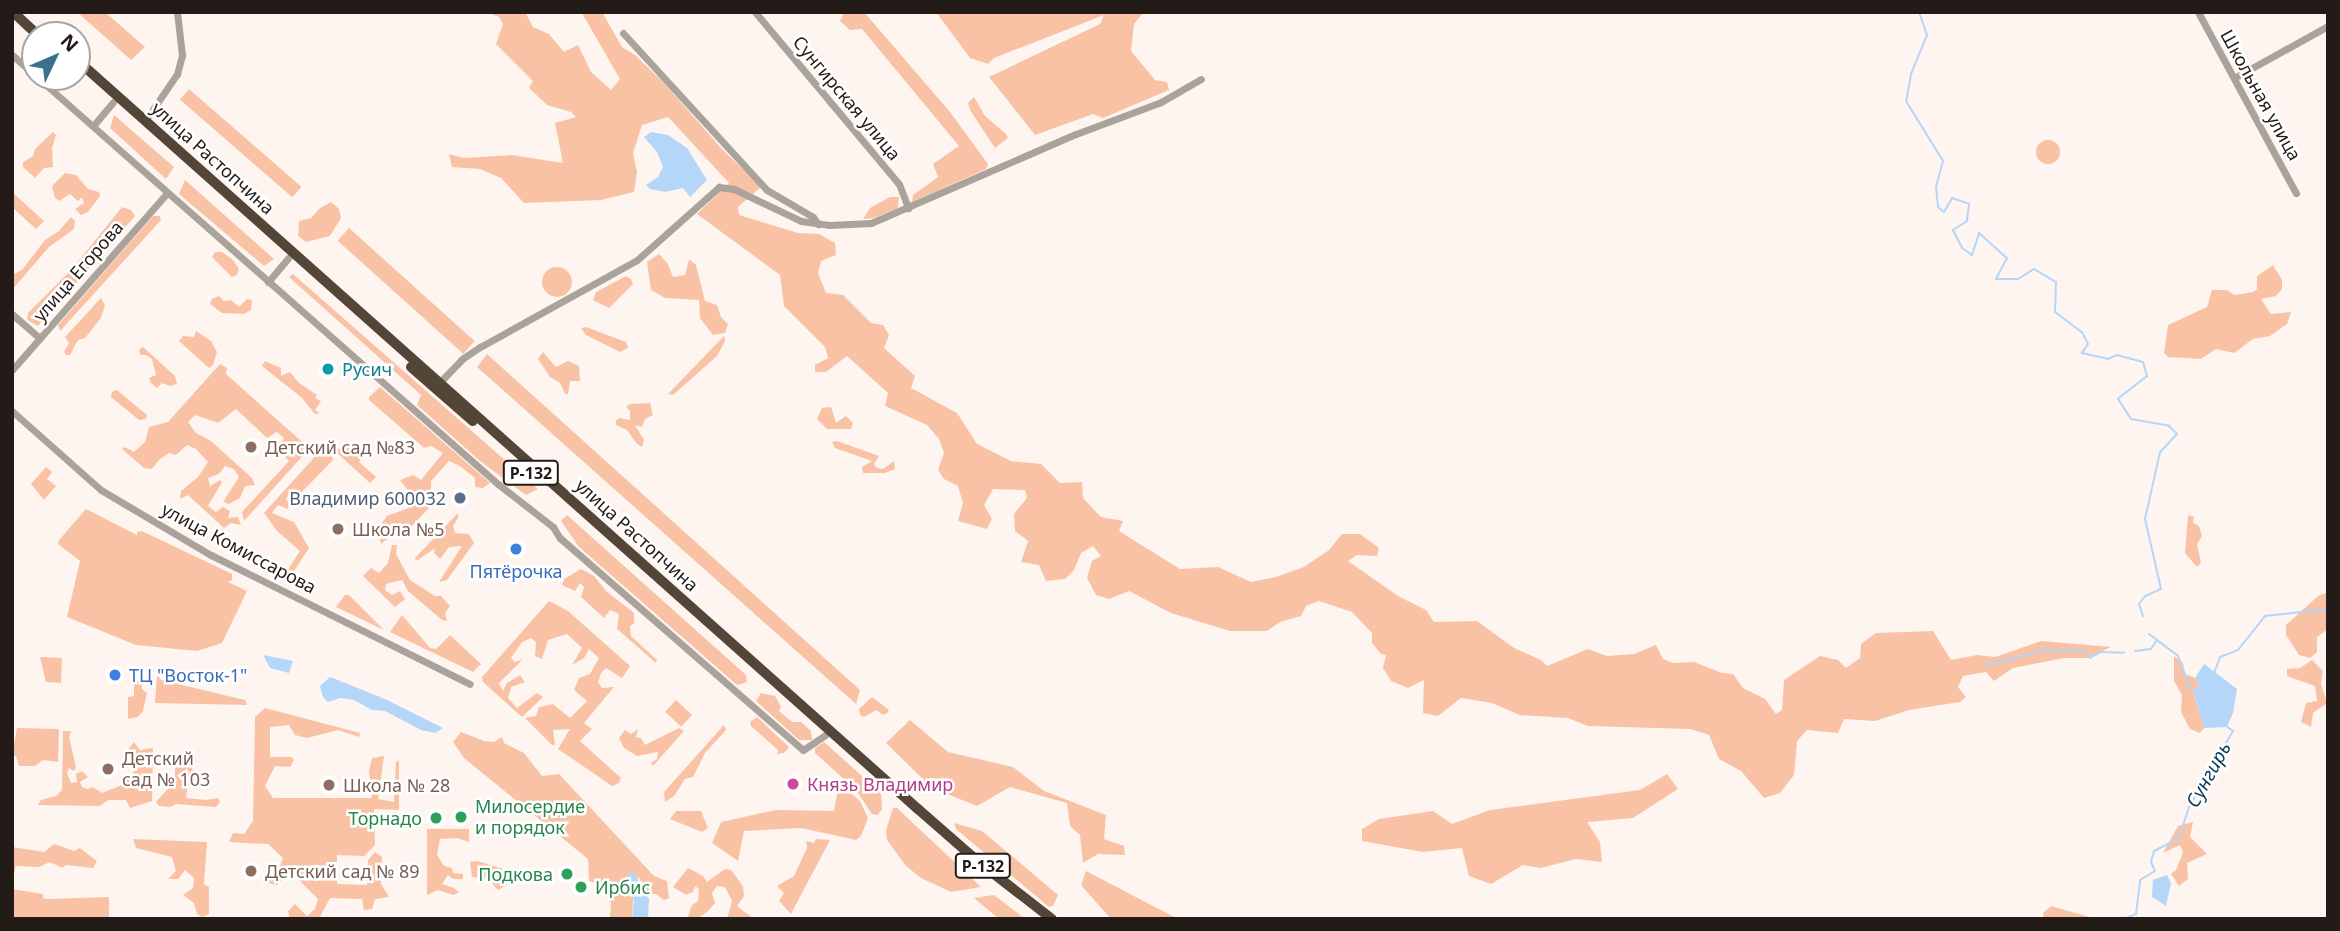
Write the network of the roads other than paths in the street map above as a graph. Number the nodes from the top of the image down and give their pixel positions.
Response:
1 (177, 12) edge
2 (755, 12) edge
3 (2198, 12) edge
4 (2328, 26) edge
5 (623, 33) dead end
6 (91, 73) edge
7 (1201, 79) dead end
8 (2234, 79) junction
9 (91, 82) edge
10 (53, 91) edge
11 (113, 102) junction
12 (145, 121) junction
13 (93, 126) junction
14 (167, 193) junction
15 (2296, 193) dead end
16 (908, 208) junction
17 (818, 224) junction
18 (288, 258) junction
19 (268, 282) junction
20 (12, 314) edge
21 (40, 338) junction
22 (12, 370) edge
23 (440, 382) junction
24 (12, 411) edge
25 (470, 684) dead end
26 (825, 735) junction
27 (1040, 919) edge
28 (1052, 919) edge

1 - 12 street
2 - 16 street, Сунгирская улица
3 - 8 street, Школьная улица
4 - 8 street
5 - 17 street
6 - 12 highway, улица Растопчина / Р-132
7 - 16 street
8 - 15 street, Школьная улица
9 - 11 highway, улица Растопчина / Р-132
10 - 13 street
11 - 13 street
11 - 18 highway, улица Растопчина / Р-132
12 - 23 highway, улица Растопчина / Р-132
13 - 14 street
14 - 19 street
14 - 21 street, улица Егорова
16 - 17 street
17 - 23 street
18 - 19 street
18 - 26 highway, улица Растопчина / Р-132
19 - 26 street
20 - 21 street
21 - 22 street, улица Егорова
23 - 28 highway, улица Растопчина / Р-132
24 - 25 street, улица Комиссарова
26 - 27 highway, улица Растопчина / Р-132

